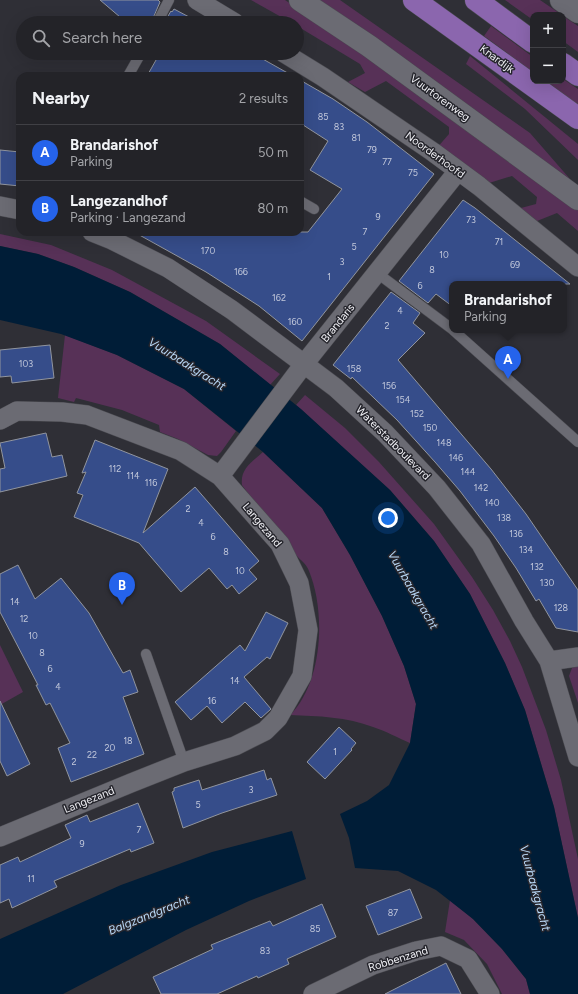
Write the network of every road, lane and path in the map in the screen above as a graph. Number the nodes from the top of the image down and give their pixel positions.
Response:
1 (169, 0) edge
2 (197, 0) edge
3 (300, 0) edge
4 (414, 0) edge
5 (476, 0) edge
6 (561, 0) edge
7 (578, 12) edge
8 (161, 16) edge
9 (223, 16) edge
10 (530, 40) edge
11 (137, 60) edge
12 (296, 60) edge
13 (566, 66) edge
14 (130, 72) edge
15 (578, 76) edge
16 (578, 118) edge
17 (458, 171) junction
18 (578, 199) edge
19 (304, 203) edge
20 (0, 206) edge
21 (16, 209) edge
22 (314, 209) dead end
23 (101, 236) edge
24 (578, 267) edge
25 (377, 273) junction
26 (449, 327) edge
27 (456, 333) edge
28 (304, 364) junction
29 (0, 420) edge
30 (578, 442) edge
31 (220, 476) junction
32 (146, 654) dead end
33 (578, 657) edge
34 (549, 661) junction
35 (578, 757) edge
36 (184, 762) junction
37 (0, 837) edge
38 (321, 992) edge
39 (490, 994) edge

1 - 8 lane
2 - 9 street
3 - 18 street, Vuurtorenweg
4 - 16 main road, Knardijk
5 - 10 main road
6 - 7 street
11 - 14 lane
12 - 17 street, Noorderhoofd
13 - 15 main road
17 - 24 street, Noorderhoofd
17 - 25 street, Brandaris
19 - 22 lane
20 - 21 street
23 - 28 street, Waterstadboulevard
25 - 26 lane
25 - 28 street, Brandaris
27 - 30 lane
28 - 31 street, Brandaris
28 - 34 street, Waterstadboulevard
29 - 31 street, Langezand
31 - 36 street, Langezand
32 - 36 lane
33 - 34 street
34 - 35 street, Waterstadboulevard
36 - 37 street, Langezand
38 - 39 street, Robbenzand

